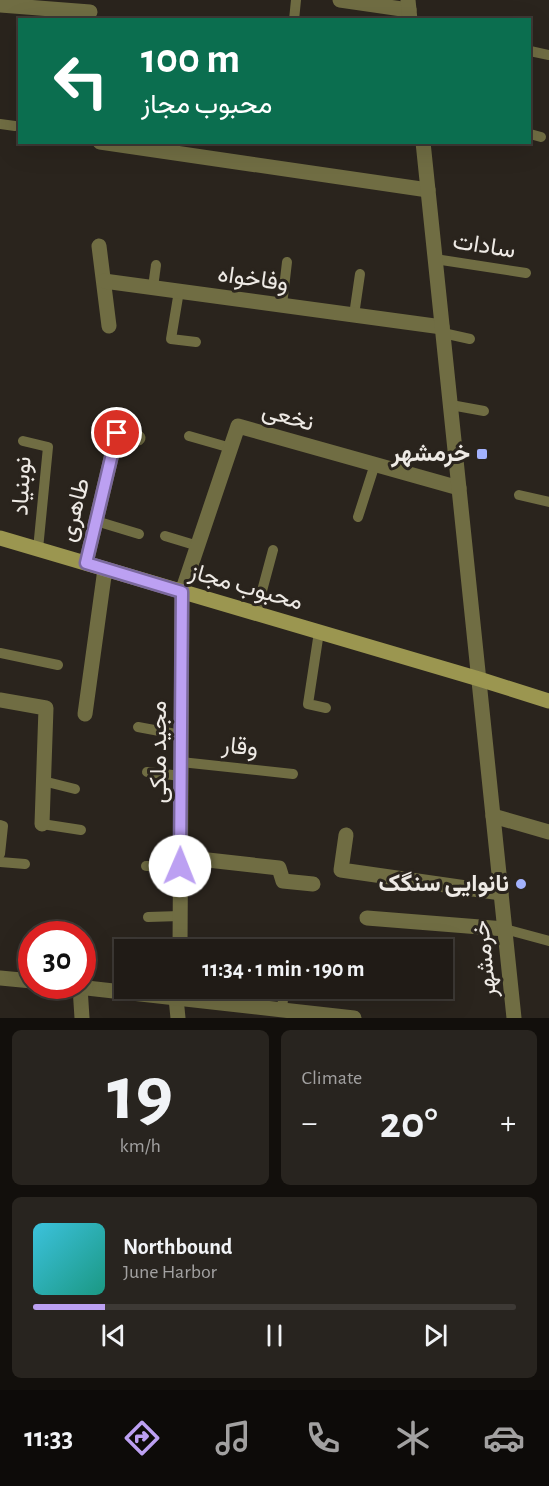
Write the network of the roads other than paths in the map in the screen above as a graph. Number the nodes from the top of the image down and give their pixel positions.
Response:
1 (296, 0) edge
2 (340, 0) edge
3 (0, 4) edge
4 (409, 10) edge
5 (90, 12) dead end
6 (294, 18) edge
7 (531, 51) edge
8 (549, 55) edge
9 (0, 124) edge
10 (15, 126) dead end
11 (114, 144) edge
12 (423, 144) edge
13 (428, 190) junction
14 (99, 246) dead end
15 (435, 259) junction
16 (287, 261) dead end
17 (156, 265) dead end
18 (526, 273) dead end
19 (360, 274) dead end
20 (104, 281) junction
21 (153, 287) junction
22 (179, 291) junction
23 (282, 305) junction
24 (354, 315) junction
25 (109, 326) dead end
26 (443, 330) junction
27 (470, 339) dead end
28 (196, 342) dead end
29 (451, 405) junction
30 (484, 411) dead end
31 (99, 428) dead end
32 (117, 433) junction
33 (189, 436) dead end
34 (138, 438) dead end
35 (23, 441) dead end
36 (231, 448) junction
37 (375, 464) junction
38 (459, 488) junction
39 (519, 495) dead end
40 (549, 502) edge
41 (358, 517) dead end
42 (96, 521) junction
43 (139, 534) dead end
44 (165, 536) dead end
45 (0, 538) edge
46 (198, 546) junction
47 (39, 549) junction
48 (273, 550) dead end
49 (86, 563) junction
50 (105, 569) junction
51 (182, 592) junction
52 (256, 613) junction
53 (319, 632) junction
54 (0, 653) edge
55 (58, 665) dead end
56 (479, 679) junction
57 (0, 700) edge
58 (549, 701) edge
59 (326, 708) dead end
60 (85, 714) dead end
61 (138, 727) dead end
62 (181, 735) junction
63 (181, 769) junction
64 (147, 772) dead end
65 (293, 774) dead end
66 (43, 781) junction
67 (75, 789) dead end
68 (493, 816) junction
69 (42, 824) joint
70 (0, 825) edge
71 (81, 830) dead end
72 (549, 832) edge
73 (346, 836) dead end
74 (0, 854) edge
75 (0, 862) edge
76 (181, 862) junction
77 (26, 864) dead end
78 (146, 866) dead end
79 (313, 884) dead end
80 (501, 893) junction
81 (180, 916) junction
82 (148, 917) dead end
83 (368, 918) dead end
84 (505, 929) junction
85 (180, 939) edge
86 (549, 941) edge
87 (0, 978) edge
88 (18, 980) edge
89 (96, 988) edge
90 (114, 991) edge
91 (78, 999) edge
92 (176, 999) edge
93 (239, 999) edge
94 (283, 999) edge
95 (282, 1010) junction
96 (313, 1016) edge
97 (82, 1018) edge
98 (178, 1018) edge
99 (354, 1018) edge
100 (514, 1018) edge

1 - 6 lane
2 - 4 street
3 - 5 street
7 - 8 lane
9 - 10 lane
11 - 13 street
12 - 13 street, خرمشهر
13 - 15 street, خرمشهر
14 - 20 street
15 - 18 lane, سادات
15 - 26 street, خرمشهر
16 - 23 lane
17 - 21 lane
19 - 24 lane
20 - 21 street, وفاخواه
20 - 25 street
21 - 22 street, وفاخواه
22 - 23 street, وفاخواه
22 - 28 lane
23 - 24 street, وفاخواه
24 - 26 street, وفاخواه
26 - 27 lane
26 - 29 street, خرمشهر
29 - 30 lane
29 - 38 street, خرمشهر
31 - 32 street
32 - 34 street
32 - 42 street, طاهری
33 - 36 lane
35 - 47 lane, نوبنیاد
36 - 37 street, نخعی
36 - 46 street, نخعی
37 - 38 street, نخعی
37 - 41 lane
38 - 56 street, خرمشهر
39 - 40 lane
42 - 43 lane
42 - 49 street, طاهری
44 - 46 lane
45 - 47 main road, محبوب مجاز
46 - 51 street, نخعی
47 - 49 main road, محبوب مجاز
48 - 52 lane
49 - 50 main road, محبوب مجاز
50 - 51 main road, محبوب مجاز
50 - 60 street
51 - 52 main road, محبوب مجاز
51 - 62 street, مجید ملکی
52 - 53 main road, محبوب مجاز
53 - 56 main road, محبوب مجاز
53 - 59 lane
54 - 55 lane
56 - 58 main road, محبوب مجاز
56 - 68 street, خرمشهر
57 - 66 street
61 - 62 lane
62 - 63 street, مجید ملکی
63 - 64 lane, وقار
63 - 65 lane, وقار
63 - 76 street, مجید ملکی
66 - 67 lane
66 - 69 street
68 - 72 street
68 - 80 street, خرمشهر
69 - 71 lane
70 - 74 lane
73 - 80 street
75 - 77 lane
76 - 78 lane
76 - 79 street
76 - 81 street, مجید ملکی
80 - 84 street, خرمشهر
81 - 82 lane
81 - 85 street, مجید ملکی
83 - 84 street
84 - 86 lane
84 - 100 street, خرمشهر
87 - 88 street
89 - 90 street
91 - 97 street
92 - 98 street
93 - 95 street
94 - 95 lane
95 - 96 street
96 - 99 street

